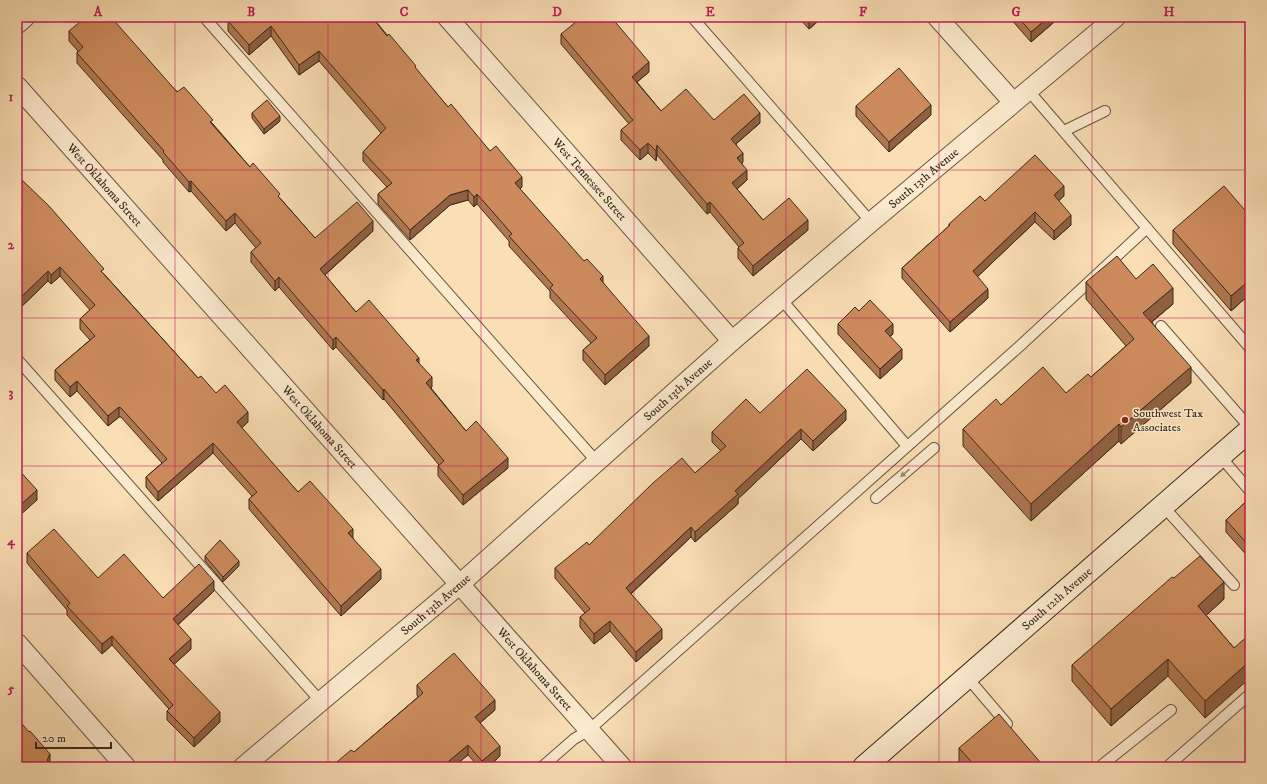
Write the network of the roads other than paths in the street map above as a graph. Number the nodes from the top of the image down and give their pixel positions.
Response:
1 (24, 17) edge
2 (204, 17) edge
3 (447, 17) edge
4 (692, 17) edge
5 (937, 17) edge
6 (1116, 17) edge
7 (17, 24) edge
8 (17, 86) edge
9 (1028, 90) junction
10 (1013, 102) junction
11 (1105, 111) dead end
12 (1064, 131) junction
13 (870, 222) junction
14 (1147, 228) junction
15 (781, 299) junction
16 (1160, 326) dead end
17 (732, 341) junction
18 (1250, 348) edge
19 (17, 359) edge
20 (1250, 429) edge
21 (907, 446) junction
22 (934, 448) dead end
23 (1220, 456) junction
24 (597, 462) junction
25 (1250, 491) edge
26 (876, 498) dead end
27 (1163, 506) junction
28 (460, 584) junction
29 (1234, 585) dead end
30 (17, 643) edge
31 (967, 677) junction
32 (1250, 694) edge
33 (322, 703) junction
34 (1172, 710) dead end
35 (589, 730) junction
36 (1012, 731) edge
37 (1102, 764) dead end
38 (126, 767) edge
39 (243, 767) edge
40 (542, 767) edge
41 (622, 767) edge
42 (864, 767) edge
43 (1167, 767) edge

1 - 7 street
2 - 24 lane
3 - 17 street, West Tennessee Street
4 - 13 lane
5 - 10 street
6 - 9 street, South 13th Avenue
8 - 28 street, West Oklahoma Street
9 - 10 street, South 13th Avenue
9 - 12 lane
10 - 13 street, South 13th Avenue
11 - 12 lane
12 - 14 lane
13 - 15 street, South 13th Avenue
14 - 18 lane
14 - 21 lane
15 - 17 street, South 13th Avenue
15 - 21 lane
16 - 20 lane
17 - 24 street, South 13th Avenue
19 - 33 lane
20 - 23 main road, South 12th Avenue
21 - 35 lane
22 -> 26 lane
23 - 25 lane
23 - 27 main road, South 12th Avenue
24 - 28 street, South 13th Avenue
27 - 29 lane
27 - 31 main road, South 12th Avenue
28 - 33 street, South 13th Avenue
28 - 35 street, West Oklahoma Street
30 - 38 street
31 - 36 lane
31 - 42 main road, South 12th Avenue
32 - 43 lane
33 - 39 street, South 13th Avenue
34 - 37 lane
35 - 40 lane
35 - 41 street, West Oklahoma Street

